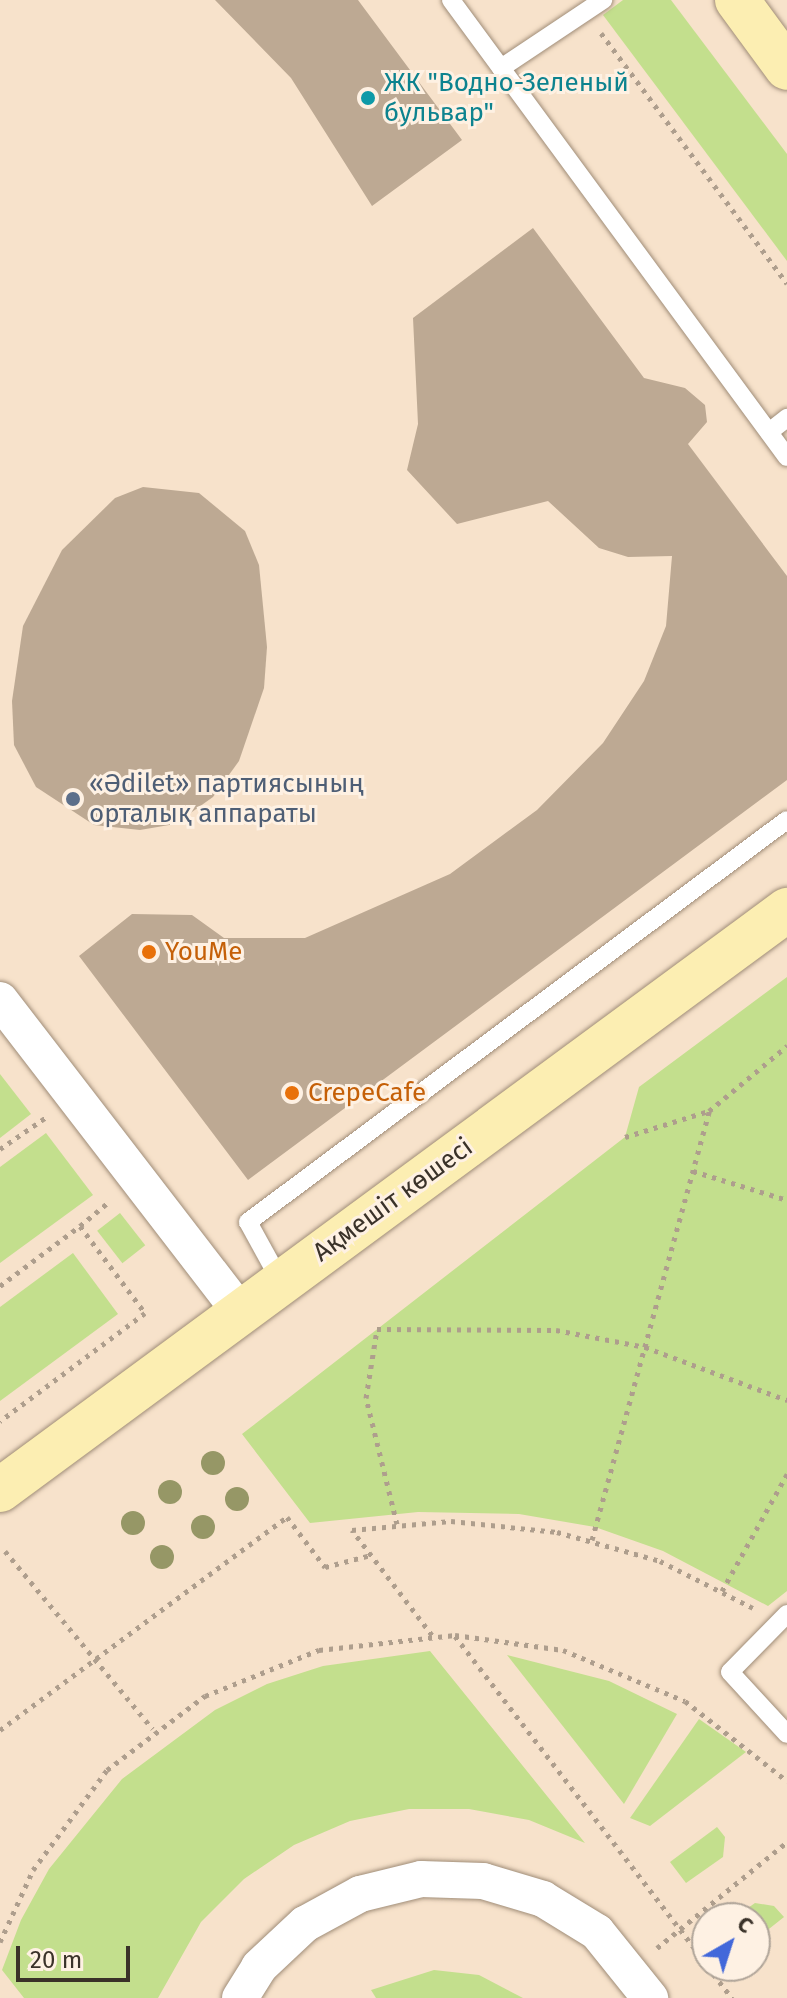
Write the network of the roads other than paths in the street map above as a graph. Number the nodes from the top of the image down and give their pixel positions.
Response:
1 (451, 0) edge
2 (603, 0) edge
3 (737, 0) edge
4 (501, 68) junction
5 (787, 68) edge
6 (787, 418) edge
7 (769, 432) junction
8 (787, 457) edge
9 (787, 820) edge
10 (787, 910) edge
11 (0, 1000) edge
12 (281, 1282) junction
13 (240, 1312) junction
14 (0, 1490) edge
15 (781, 1619) edge
16 (787, 1734) edge
17 (641, 1983) edge
18 (240, 1998) edge

1 - 4 lane
2 - 4 lane
3 - 5 main road
4 - 7 lane
6 - 7 lane
7 - 8 lane
9 - 12 lane
10 - 12 main road, Ақмешіт көшесі
11 - 13 street
12 - 13 main road, Ақмешіт көшесі
13 - 14 main road, Ақмешіт көшесі
15 - 16 lane
17 - 18 street

